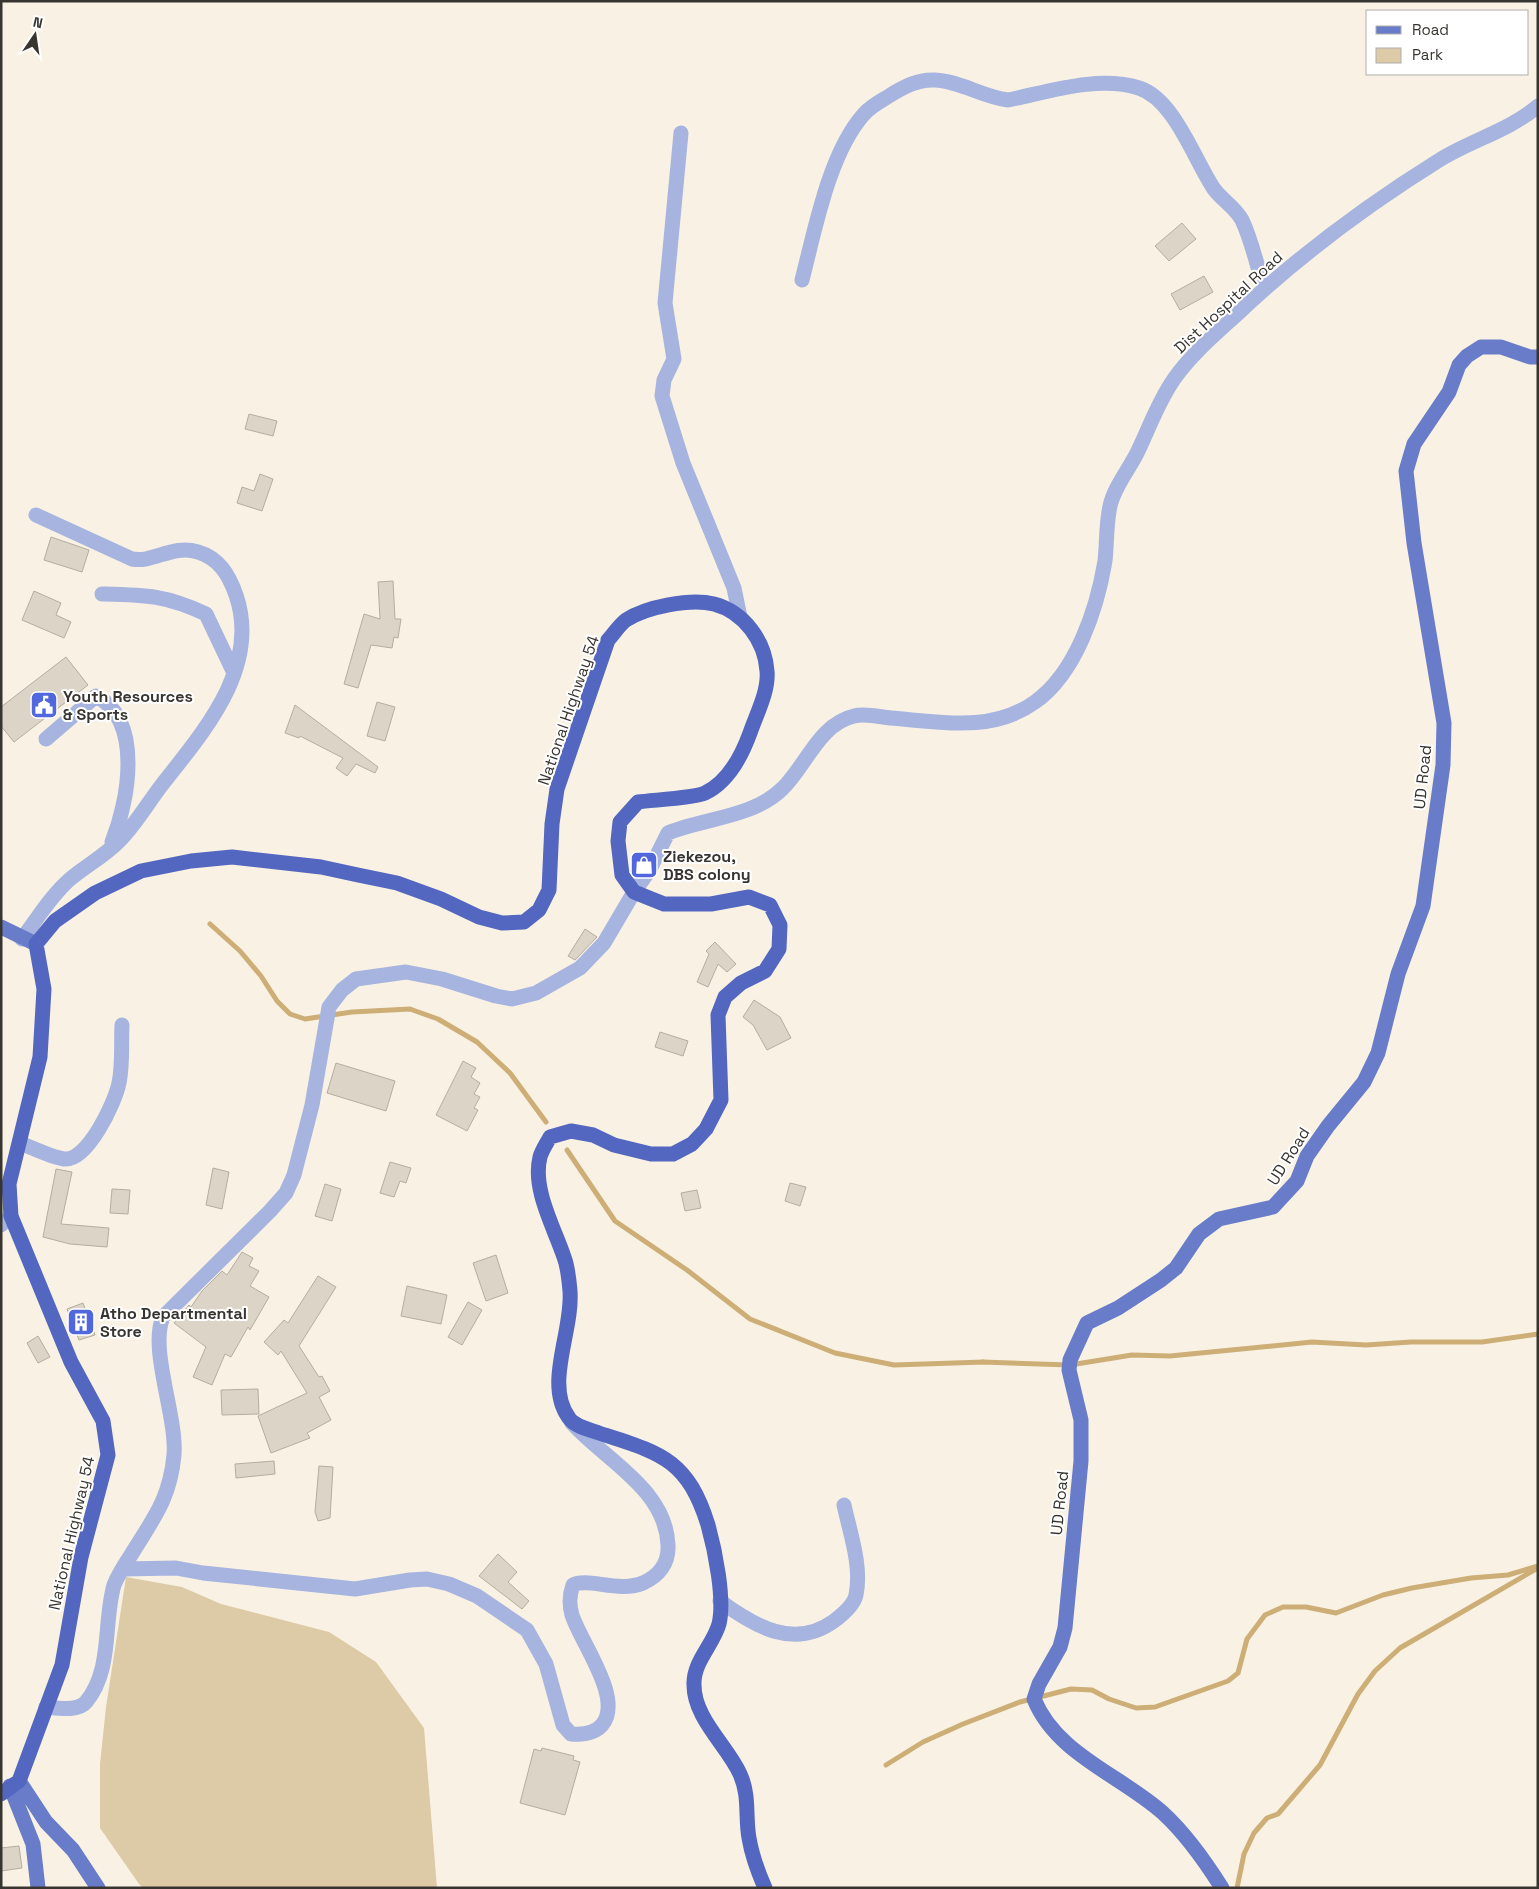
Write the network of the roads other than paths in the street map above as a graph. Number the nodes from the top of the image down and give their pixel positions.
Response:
1 (1538, 106) edge
2 (681, 133) dead end
3 (802, 280) dead end
4 (1264, 288) junction
5 (1538, 357) edge
6 (36, 515) dead end
7 (102, 594) dead end
8 (740, 617) junction
9 (234, 672) junction
10 (46, 739) dead end
11 (108, 850) junction
12 (634, 892) junction
13 (1, 927) edge
14 (29, 941) junction
15 (122, 1025) dead end
16 (20, 1143) junction
17 (6, 1221) edge
18 (570, 1421) junction
19 (844, 1504) dead end
20 (123, 1569) junction
21 (720, 1601) junction
22 (46, 1707) junction
23 (10, 1787) edge
24 (38, 1888) edge
25 (98, 1888) edge
26 (765, 1888) edge
27 (1222, 1888) edge

1 - 4 street, Dist Hospital Road
2 - 8 street
3 - 4 street
4 - 12 street, Dist Hospital Road
5 - 27 main road, UD Road
6 - 9 street
7 - 9 street
8 - 12 highway, National Highway 54
8 - 14 highway, National Highway 54
9 - 11 street
10 - 11 street
11 - 14 street
12 - 18 highway
12 - 20 street, Dist Hospital Road
13 - 14 main road
14 - 16 highway, National Highway 54
15 - 16 street
16 - 17 highway, National Highway 54
17 - 22 highway, National Highway 54
18 - 20 street
18 - 21 highway
19 - 21 street
20 - 22 street
21 - 26 highway
22 - 23 highway, National Highway 54
23 - 24 main road
23 - 25 main road

